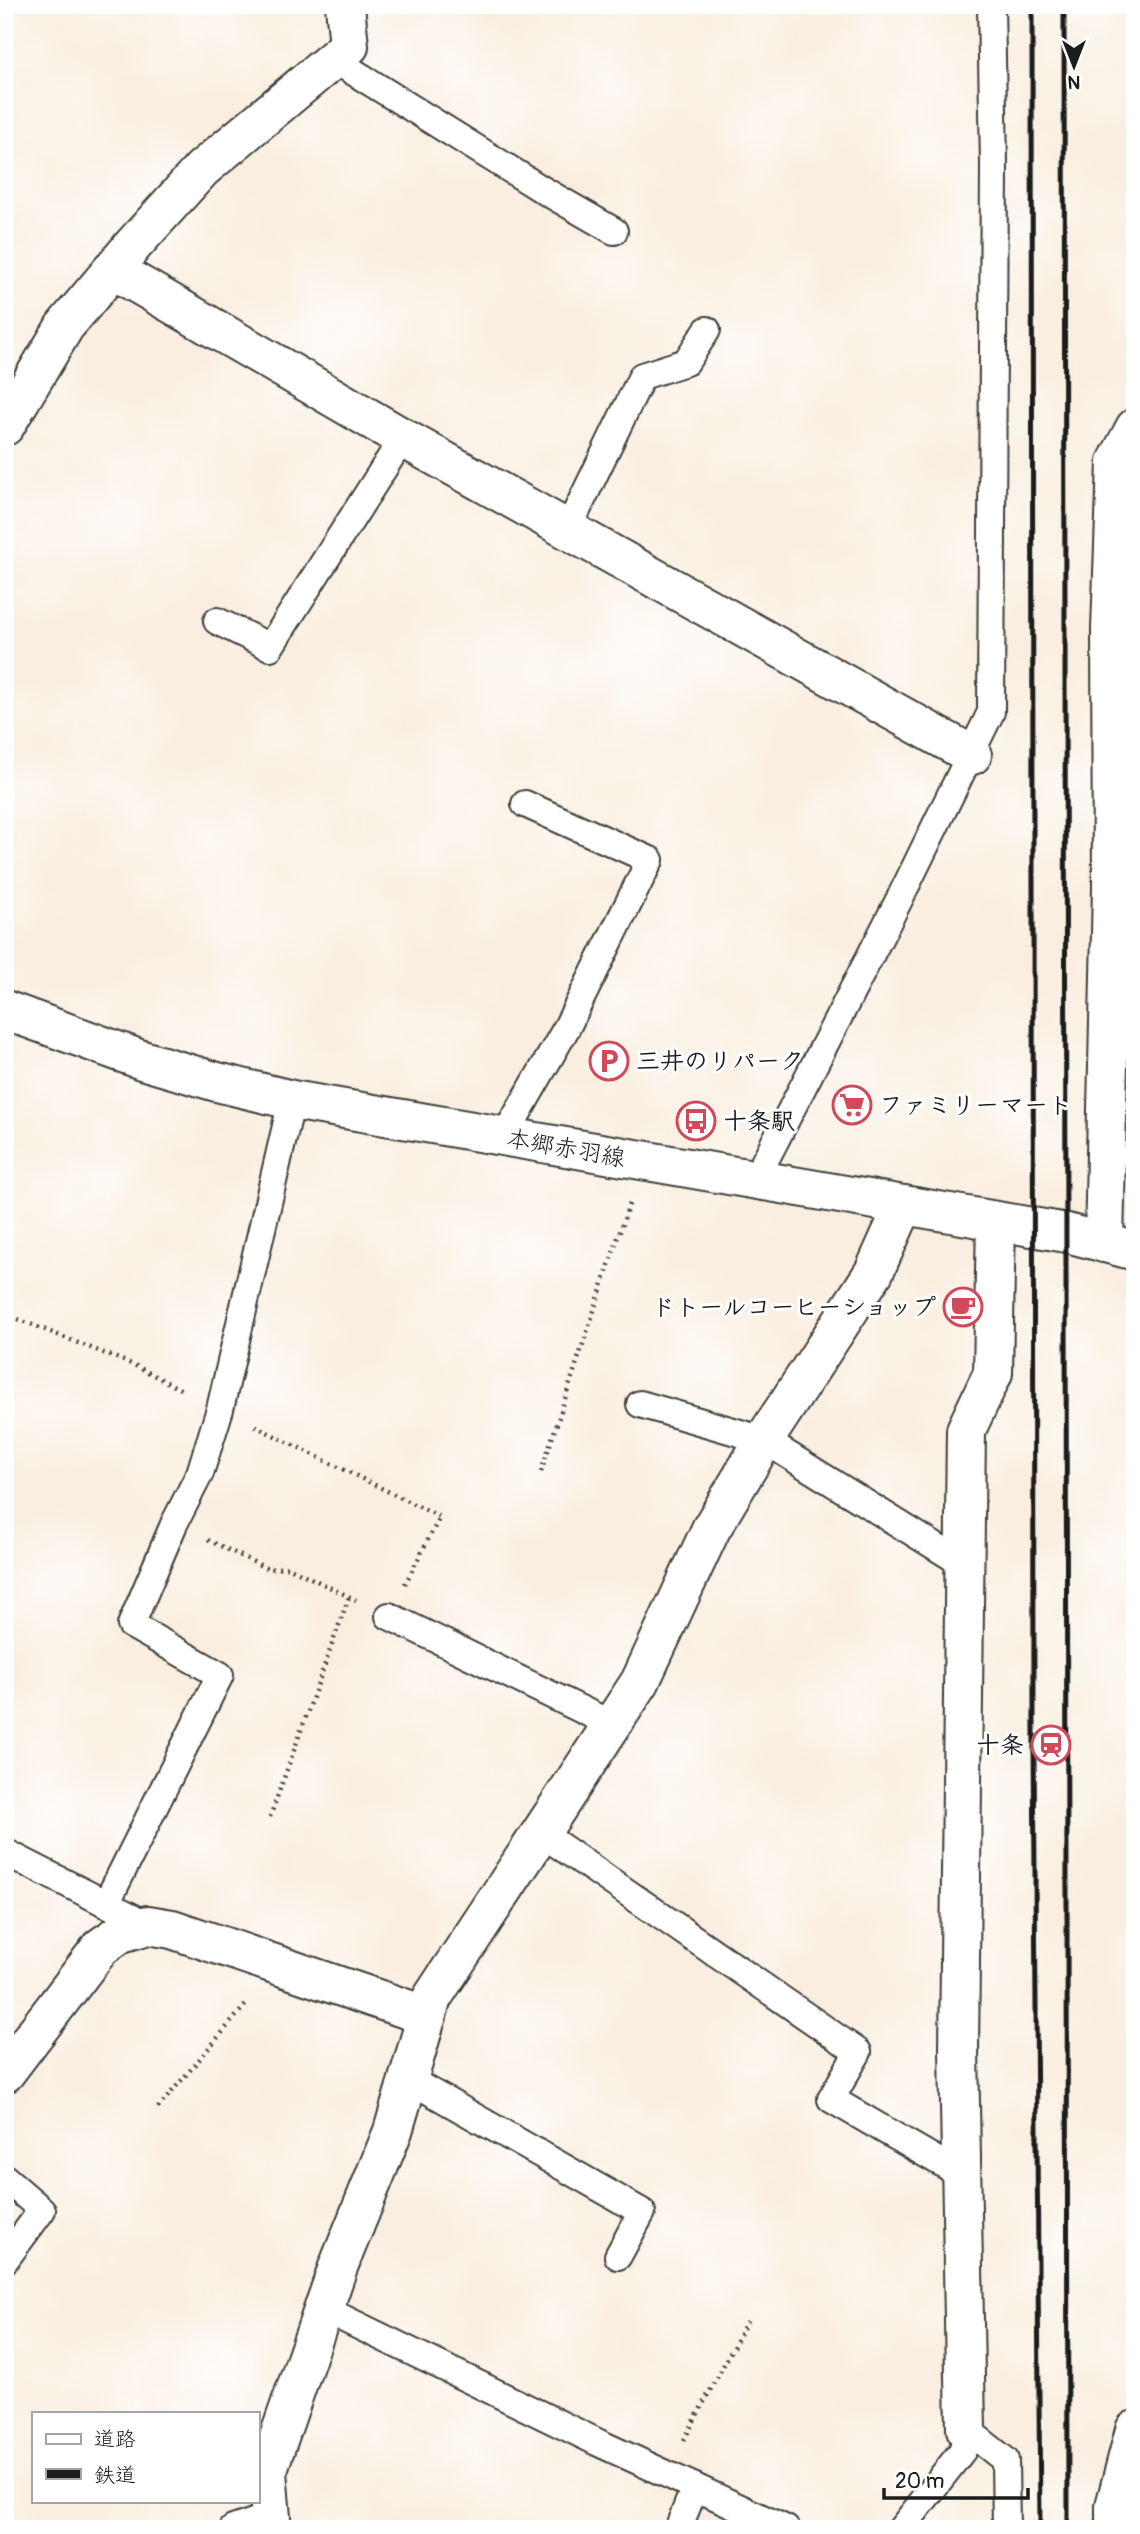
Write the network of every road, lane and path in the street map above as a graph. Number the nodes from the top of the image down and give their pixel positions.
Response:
1 (345, 5) edge
2 (991, 5) edge
3 (333, 59) junction
4 (614, 230) dead end
5 (112, 269) junction
6 (707, 330) dead end
7 (5, 426) edge
8 (1135, 428) edge
9 (403, 438) junction
10 (568, 529) junction
11 (216, 621) dead end
12 (1123, 635) edge
13 (972, 755) junction
14 (524, 804) dead end
15 (1123, 893) edge
16 (5, 1010) edge
17 (292, 1100) junction
18 (505, 1137) junction
19 (644, 1161) junction
20 (755, 1180) junction
21 (904, 1205) junction
22 (996, 1221) junction
23 (1119, 1247) edge
24 (5, 1314) edge
25 (640, 1404) dead end
26 (220, 1409) junction
27 (764, 1440) junction
28 (541, 1472) dead end
29 (174, 1524) junction
30 (965, 1565) junction
31 (349, 1597) junction
32 (389, 1616) junction
33 (612, 1724) junction
34 (270, 1817) dead end
35 (541, 1833) junction
36 (5, 1852) edge
37 (106, 1904) junction
38 (148, 1924) junction
39 (278, 1966) junction
40 (427, 2016) junction
41 (5, 2073) edge
42 (408, 2079) junction
43 (158, 2108) dead end
44 (962, 2175) junction
45 (5, 2178) edge
46 (618, 2256) dead end
47 (5, 2260) edge
48 (324, 2309) junction
49 (747, 2321) dead end
50 (966, 2429) junction
51 (1135, 2430) edge
52 (682, 2443) dead end
53 (695, 2487) junction
54 (272, 2522) edge
55 (233, 2529) edge
56 (678, 2529) edge
57 (786, 2529) edge
58 (901, 2529) edge
59 (1006, 2529) edge
60 (1115, 2529) edge

1 - 3 street
2 - 13 lane
3 - 4 lane
3 - 5 street
5 - 7 street
5 - 9 street
6 - 10 lane
8 - 12 street
9 - 10 street
9 - 11 lane
10 - 13 street
12 - 15 street
13 - 20 lane
14 - 18 lane
15 - 23 street
16 - 17 street, 本郷赤羽線
17 - 18 street, 本郷赤羽線
17 - 26 lane
18 - 19 street, 本郷赤羽線
19 - 20 street, 本郷赤羽線
19 - 28 path
20 - 21 street, 本郷赤羽線
21 - 22 street, 本郷赤羽線
21 - 27 street
22 - 23 street, 本郷赤羽線
22 - 30 street
24 - 26 path
25 - 27 lane
26 - 29 lane
26 - 32 path
27 - 30 lane
27 - 33 street
29 - 31 path
29 - 37 lane
30 - 44 street
31 - 32 path
31 - 34 path
32 - 33 lane
33 - 35 street
35 - 40 street
35 - 44 lane
36 - 37 lane
37 - 38 lane
38 - 39 street
38 - 41 street
39 - 40 street
39 - 43 path
40 - 42 street
42 - 46 lane
42 - 48 street
44 - 50 street
45 - 47 lane
48 - 53 lane
48 - 54 street
49 - 52 path
50 - 58 lane
50 - 59 lane
51 - 60 street
53 - 56 lane
53 - 57 lane
54 - 55 lane

